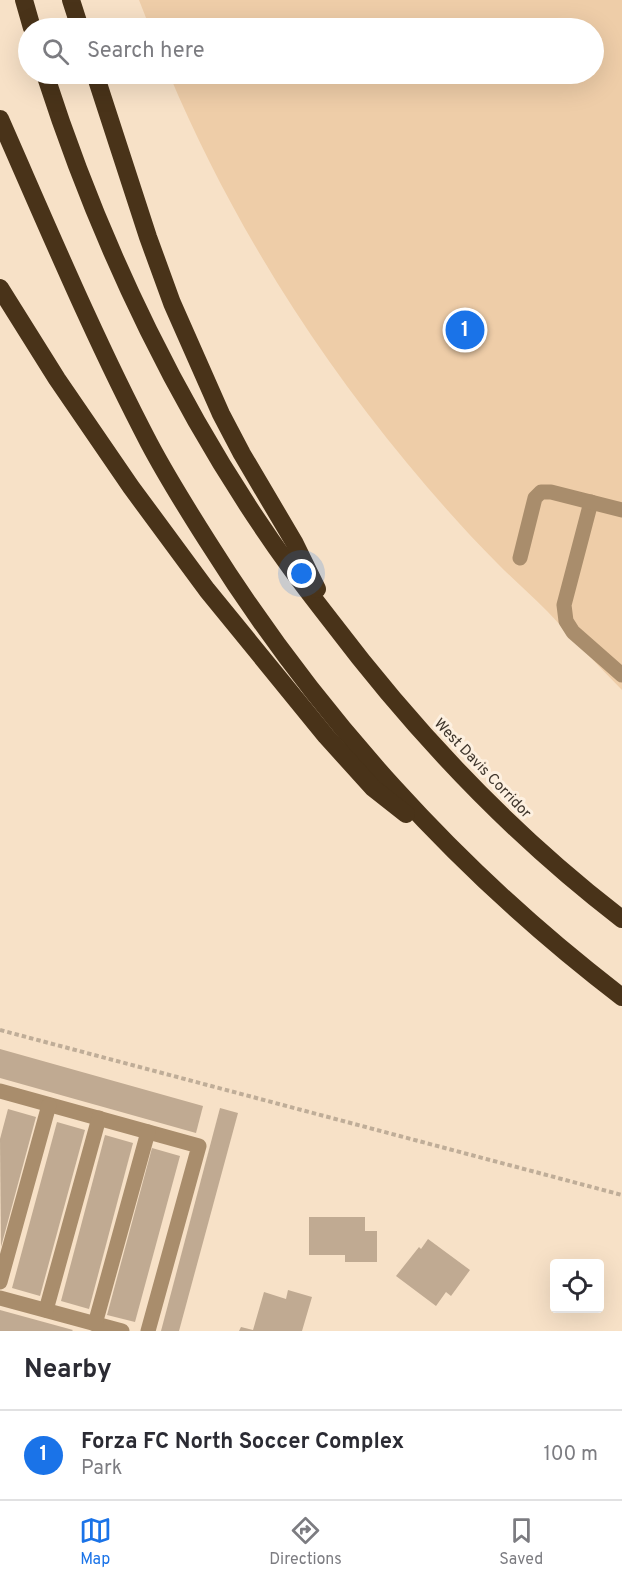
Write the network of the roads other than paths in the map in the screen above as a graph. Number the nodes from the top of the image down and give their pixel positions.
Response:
1 (24, 0) edge
2 (71, 0) edge
3 (29, 18) edge
4 (77, 18) edge
5 (48, 84) edge
6 (98, 84) edge
7 (0, 119) edge
8 (0, 288) edge
9 (591, 502) junction
10 (622, 510) edge
11 (520, 558) dead end
12 (334, 625) junction
13 (622, 675) edge
14 (454, 851) junction
15 (622, 919) edge
16 (622, 998) edge
17 (0, 1091) edge
18 (49, 1105) junction
19 (99, 1118) junction
20 (148, 1132) junction
21 (0, 1282) edge
22 (0, 1298) edge
23 (46, 1310) junction
24 (95, 1324) junction
25 (122, 1331) edge
26 (148, 1331) edge

1 - 3 highway
2 - 4 highway
5 - 12 highway
6 - 12 highway
7 - 14 highway
8 - 14 highway
9 - 10 lane
9 - 11 lane
9 - 13 lane
12 - 15 highway, West Davis Corridor
14 - 16 highway
17 - 18 lane
18 - 19 lane
18 - 21 lane
19 - 20 lane
19 - 23 lane
20 - 24 lane
20 - 26 lane
22 - 23 lane
23 - 24 lane
24 - 25 lane

